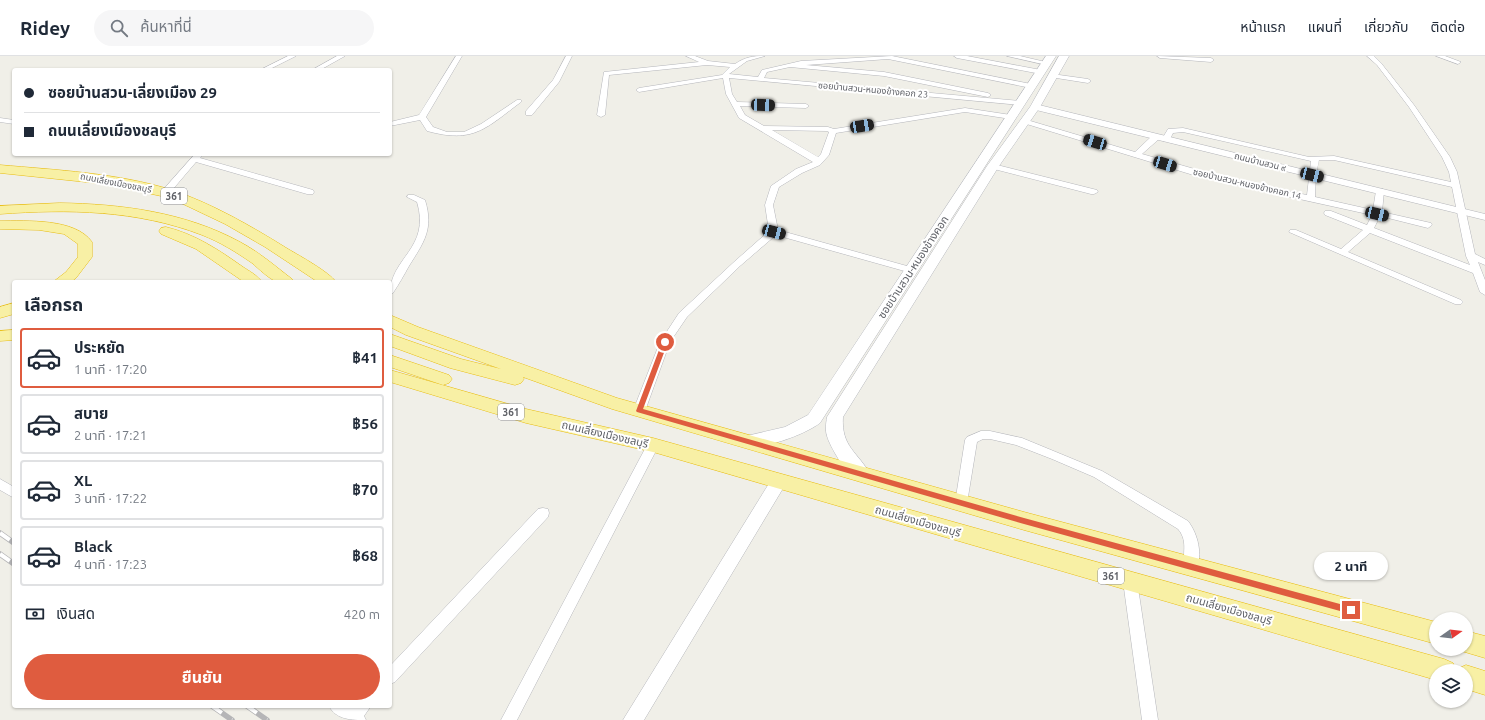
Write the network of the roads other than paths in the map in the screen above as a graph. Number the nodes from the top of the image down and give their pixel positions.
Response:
1 (293, 56) edge
2 (342, 56) edge
3 (459, 56) edge
4 (569, 56) edge
5 (689, 56) edge
6 (762, 56) edge
7 (957, 56) edge
8 (1010, 56) edge
9 (1064, 56) edge
10 (1160, 56) edge
11 (1370, 56) edge
12 (1439, 56) edge
13 (906, 58) edge
14 (1211, 60) dead end
15 (1458, 62) dead end
16 (707, 63) junction
17 (790, 65) junction
18 (737, 66) junction
19 (1048, 67) edge
20 (267, 68) edge
21 (319, 68) edge
22 (725, 76) junction
23 (760, 79) junction
24 (1088, 82) dead end
25 (1031, 86) junction
26 (639, 90) dead end
27 (519, 101) dead end
28 (992, 101) junction
29 (1020, 103) junction
30 (735, 104) junction
31 (806, 106) dead end
32 (1035, 107) junction
33 (529, 113) dead end
34 (601, 115) dead end
35 (1011, 117) junction
36 (422, 118) junction
37 (0, 120) edge
38 (12, 122) edge
39 (1024, 122) junction
40 (392, 124) edge
41 (763, 128) junction
42 (833, 131) junction
43 (1161, 138) junction
44 (1137, 155) junction
45 (197, 156) edge
46 (1315, 159) junction
47 (815, 160) junction
48 (993, 166) junction
49 (0, 170) edge
50 (1312, 175) junction
51 (1455, 185) junction
52 (1380, 191) junction
53 (310, 192) dead end
54 (1094, 192) dead end
55 (165, 193) junction
56 (411, 197) dead end
57 (1311, 198) junction
58 (0, 210) edge
59 (1461, 210) junction
60 (1328, 213) dead end
61 (1377, 214) junction
62 (1485, 217) edge
63 (0, 220) edge
64 (0, 225) edge
65 (1428, 225) dead end
66 (1369, 229) junction
67 (774, 232) junction
68 (1293, 232) dead end
69 (1342, 253) junction
70 (1471, 256) junction
71 (1485, 262) edge
72 (911, 270) junction
73 (1477, 271) junction
74 (65, 280) edge
75 (251, 280) edge
76 (284, 280) edge
77 (325, 280) edge
78 (392, 288) edge
79 (1485, 292) edge
80 (1458, 302) dead end
81 (12, 309) edge
82 (0, 313) edge
83 (392, 321) edge
84 (12, 335) edge
85 (0, 336) edge
86 (392, 341) edge
87 (392, 362) edge
88 (392, 377) edge
89 (612, 403) junction
90 (640, 411) junction
91 (748, 441) junction
92 (644, 443) junction
93 (861, 474) junction
94 (779, 481) junction
95 (0, 484) edge
96 (12, 492) edge
97 (961, 503) junction
98 (543, 513) dead end
99 (1191, 566) junction
100 (1130, 581) junction
101 (1429, 632) edge
102 (1473, 644) edge
103 (1485, 647) edge
104 (1429, 667) edge
105 (392, 675) edge
106 (1473, 679) edge
107 (1485, 682) edge
108 (342, 708) edge
109 (358, 714) edge
110 (509, 720) edge
111 (633, 720) edge
112 (1150, 720) edge

1 - 20 street
2 - 21 street
3 - 36 street
4 - 33 street
5 - 16 street
6 - 18 street
7 - 19 street
8 - 19 street
9 - 19 main road, ซอยบ้านสวน-หนองข้างคอก
10 - 14 street
11 - 51 street
12 - 15 street
13 - 17 street
13 - 25 street
16 - 18 street
16 - 34 street
17 - 23 street
17 - 28 street
18 - 22 street
19 - 24 street
19 - 25 main road, ซอยบ้านสวน-หนองข้างคอก
19 - 32 main road, ซอยบ้านสวน-หนองข้างคอก
22 - 23 street, ซอยบ้านสวน-หนองข้างคอก 23
22 - 26 street, ซอยบ้านสวน-หนองข้างคอก 23
22 - 30 street
23 - 28 street, ซอยบ้านสวน-หนองข้างคอก 23
25 - 29 main road, ซอยบ้านสวน-หนองข้างคอก
27 - 36 street
28 - 29 street, ซอยบ้านสวน-หนองข้างคอก 23
29 - 32 main road
29 - 35 main road, ซอยบ้านสวน-หนองข้างคอก
30 - 31 street
30 - 41 street
32 - 39 main road, ซอยบ้านสวน-หนองข้างคอก
32 - 43 street, ถนนบ้านสวน ๙
35 - 42 street
35 - 72 main road, ซอยบ้านสวน-หนองข้างคอก
36 - 40 street
37 - 38 street
39 - 44 street, ซอยบ้านสวน-หนองข้างคอก 14
39 - 48 main road, ซอยบ้านสวน-หนองข้างคอก
41 - 42 street
41 - 47 street
42 - 47 street
43 - 44 street
43 - 46 street
43 - 50 street, ถนนบ้านสวน ๙
44 - 57 street, ซอยบ้านสวน-หนองข้างคอก 14
45 - 53 street
45 - 55 street
46 - 50 street
46 - 51 street
47 - 67 street
48 - 54 street
48 - 93 main road, ซอยบ้านสวน-หนองข้างคอก
49 - 55 highway, ถนนเลี่ยงเมืองชลบุรี / 361
50 - 52 street, ถนนบ้านสวน ๙
50 - 57 street
51 - 59 street
52 - 59 street, ถนนบ้านสวน ๙
52 - 61 street
55 - 77 highway, ถนนเลี่ยงเมืองชลบุรี / 361
56 - 78 street
57 - 61 street, ซอยบ้านสวน-หนองข้างคอก 14
58 - 76 highway
59 - 62 street, ถนนบ้านสวน ๙
59 - 70 street
60 - 66 street
61 - 65 street, ซอยบ้านสวน-หนองข้างคอก 14
61 - 66 street
63 - 75 highway
64 - 74 highway
66 - 69 street
66 - 73 street
67 - 72 street
67 - 90 street
68 - 69 street
69 - 80 street
70 - 71 street
70 - 73 street
72 - 91 main road, ซอยบ้านสวน-หนองข้างคอก
73 - 79 street
81 - 82 highway
83 - 89 highway
84 - 85 highway
86 - 89 highway
87 - 92 highway
88 - 92 highway, ถนนเลี่ยงเมืองชลบุรี / 361
89 - 90 highway
90 - 91 highway
91 - 93 highway
92 - 94 highway, ถนนเลี่ยงเมืองชลบุรี / 361
92 - 110 street
93 - 97 highway
94 - 100 highway, ถนนเลี่ยงเมืองชลบุรี / 361
94 - 111 street
95 - 96 street
97 - 99 highway
97 - 99 street
98 - 105 street
99 - 101 highway
100 - 104 highway, ถนนเลี่ยงเมืองชลบุรี / 361
100 - 112 street
102 - 103 highway
106 - 107 highway
108 - 109 street

